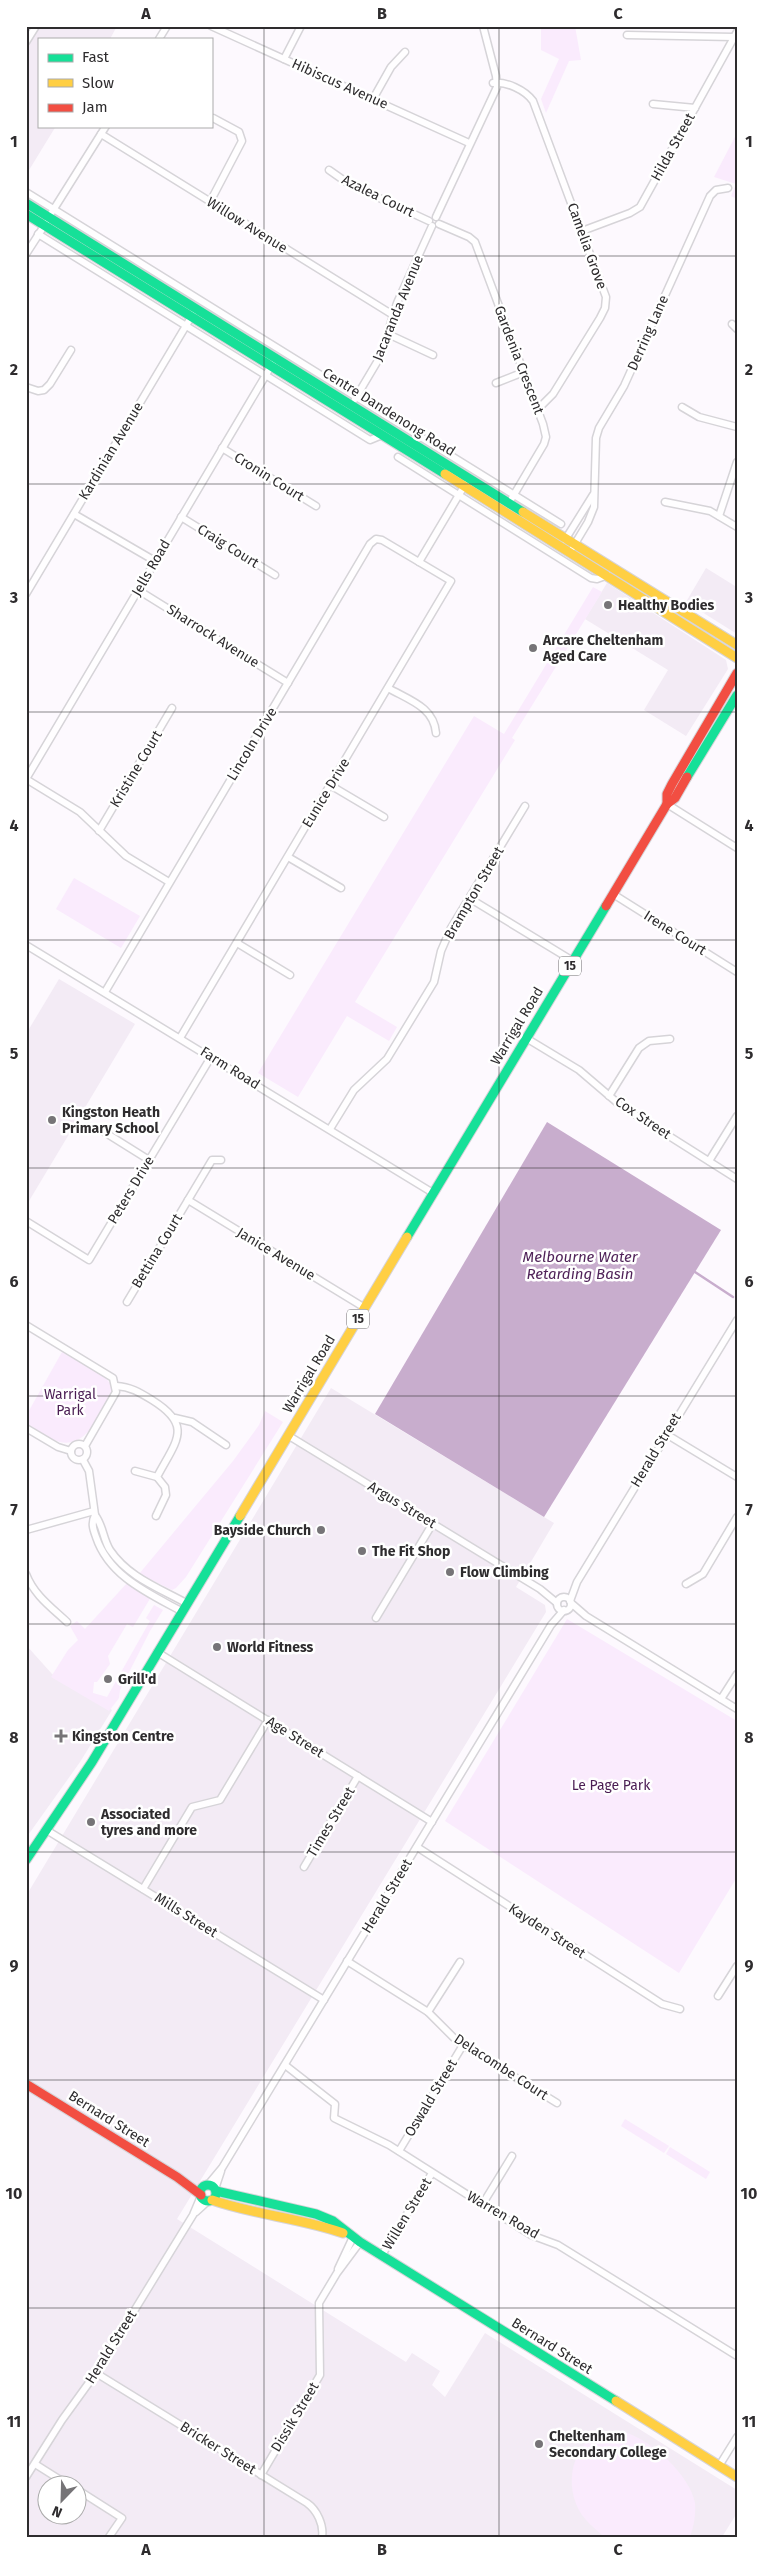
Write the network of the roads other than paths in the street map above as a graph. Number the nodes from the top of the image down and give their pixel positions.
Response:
1 (36, 26) edge
2 (167, 26) edge
3 (211, 26) edge
4 (301, 26) edge
5 (483, 26) edge
6 (627, 35) dead end
7 (735, 35) edge
8 (160, 38) edge
9 (26, 42) edge
10 (405, 52) dead end
11 (284, 59) junction
12 (496, 83) junction
13 (373, 99) junction
14 (653, 104) dead end
15 (695, 108) junction
16 (214, 118) dead end
17 (105, 128) edge
18 (101, 134) junction
19 (470, 143) junction
20 (329, 170) dead end
21 (728, 188) dead end
22 (26, 192) edge
23 (210, 202) junction
24 (26, 203) edge
25 (26, 214) edge
26 (49, 217) junction
27 (437, 220) junction
28 (430, 224) junction
29 (582, 231) junction
30 (38, 234) junction
31 (26, 254) edge
32 (196, 308) junction
33 (393, 314) junction
34 (191, 317) junction
35 (185, 327) junction
36 (388, 334) junction
37 (71, 350) dead end
38 (434, 355) dead end
39 (274, 362) junction
40 (524, 372) junction
41 (266, 376) junction
42 (496, 383) dead end
43 (26, 387) edge
44 (550, 398) junction
45 (534, 400) junction
46 (354, 401) junction
47 (682, 408) dead end
48 (538, 409) junction
49 (346, 413) junction
50 (737, 427) edge
51 (382, 435) junction
52 (222, 448) junction
53 (404, 449) junction
54 (737, 462) edge
55 (466, 482) junction
56 (595, 492) junction
57 (458, 495) junction
58 (665, 502) dead end
59 (509, 503) junction
60 (316, 506) dead end
61 (74, 514) junction
62 (719, 516) junction
63 (181, 517) junction
64 (561, 524) dead end
65 (737, 527) edge
66 (564, 542) junction
67 (573, 548) junction
68 (155, 561) junction
69 (419, 562) junction
70 (275, 575) dead end
71 (608, 575) junction
72 (138, 590) junction
73 (26, 593) edge
74 (737, 645) edge
75 (737, 658) edge
76 (737, 673) edge
77 (288, 682) junction
78 (388, 688) junction
79 (737, 695) edge
80 (172, 708) dead end
81 (436, 733) dead end
82 (26, 779) edge
83 (330, 785) junction
84 (667, 804) junction
85 (525, 806) dead end
86 (384, 817) dead end
87 (99, 831) junction
88 (737, 848) edge
89 (288, 857) junction
90 (169, 882) junction
91 (341, 888) dead end
92 (613, 894) junction
93 (469, 898) junction
94 (237, 943) junction
95 (26, 945) edge
96 (573, 961) junction
97 (737, 972) edge
98 (290, 975) dead end
99 (105, 992) junction
100 (180, 1038) junction
101 (526, 1038) junction
102 (670, 1039) dead end
103 (211, 1057) junction
104 (609, 1096) junction
105 (737, 1116) edge
106 (101, 1130) dead end
107 (330, 1130) junction
108 (149, 1160) junction
109 (221, 1160) dead end
110 (709, 1161) junction
111 (737, 1178) edge
112 (433, 1193) junction
113 (188, 1200) junction
114 (26, 1221) edge
115 (127, 1302) dead end
116 (365, 1308) junction
117 (737, 1320) edge
118 (26, 1325) edge
119 (116, 1386) junction
120 (175, 1418) junction
121 (26, 1428) edge
122 (666, 1434) junction
123 (289, 1436) junction
124 (226, 1445) dead end
125 (85, 1446) junction
126 (71, 1451) junction
127 (82, 1460) junction
128 (135, 1471) dead end
129 (737, 1476) edge
130 (157, 1477) junction
131 (94, 1513) junction
132 (156, 1516) dead end
133 (737, 1517) edge
134 (433, 1523) junction
135 (26, 1530) edge
136 (26, 1574) edge
137 (686, 1584) dead end
138 (186, 1603) junction
139 (564, 1603) junction
140 (181, 1611) junction
141 (376, 1618) dead end
142 (67, 1622) dead end
143 (157, 1652) junction
144 (737, 1674) edge
145 (721, 1699) junction
146 (737, 1708) edge
147 (268, 1720) junction
148 (358, 1776) junction
149 (432, 1822) junction
150 (48, 1831) junction
151 (417, 1847) junction
152 (33, 1853) junction
153 (26, 1860) edge
154 (304, 1867) dead end
155 (26, 1869) edge
156 (143, 1888) junction
157 (347, 1962) junction
158 (460, 1962) dead end
159 (737, 1966) edge
160 (718, 1996) dead end
161 (324, 2000) junction
162 (680, 2009) dead end
163 (428, 2012) junction
164 (463, 2045) junction
165 (285, 2065) junction
166 (26, 2084) edge
167 (557, 2103) dead end
168 (398, 2152) junction
169 (512, 2156) dead end
170 (432, 2173) junction
171 (208, 2193) junction
172 (482, 2205) junction
173 (356, 2239) junction
174 (382, 2255) junction
175 (737, 2356) edge
176 (96, 2373) junction
177 (737, 2437) edge
178 (34, 2464) junction
179 (719, 2466) junction
180 (261, 2475) junction
181 (54, 2476) edge
182 (26, 2477) edge
183 (737, 2477) edge
184 (88, 2496) edge
185 (109, 2537) edge
186 (322, 2537) edge

1 - 9 street
2 - 8 street
3 - 11 street, Hibiscus Avenue
4 - 11 street
5 - 12 street
6 - 7 street
7 - 15 street, Hilda Street
10 - 13 street
11 - 13 street, Hibiscus Avenue
12 - 19 street
12 - 29 street, Camelia Grove
13 - 19 street, Hibiscus Avenue
14 - 15 street
15 - 29 street, Hilda Street
16 - 23 street
17 - 18 street
18 - 23 street, Willow Avenue
18 - 26 street
19 - 27 street
20 - 28 street, Azalea Court
21 - 56 street, Derring Lane
22 - 26 street, Centre Dandenong Road
23 - 33 street, Willow Avenue
24 - 26 main road, Centre Dandenong Road
25 - 26 main road, Centre Dandenong Road
26 - 30 street
26 - 32 main road, Centre Dandenong Road
26 - 34 main road, Centre Dandenong Road
26 - 46 street, Centre Dandenong Road
27 - 28 street
27 - 40 street, Gardenia Crescent
28 - 33 street, Jacaranda Avenue
29 - 44 street, Camelia Grove
30 - 31 street
30 - 35 street, Centre Dandenong Road
32 - 34 street, Kardinian Avenue
32 - 39 main road, Centre Dandenong Road
33 - 36 street, Jacaranda Avenue
34 - 35 street, Kardinian Avenue
34 - 39 main road, Centre Dandenong Road
35 - 41 street, Centre Dandenong Road
35 - 61 street, Kardinian Avenue
36 - 38 street
36 - 46 street, Jacaranda Avenue
37 - 43 street
39 - 41 street, Jells Road
39 - 46 main road, Centre Dandenong Road
39 - 49 main road, Centre Dandenong Road
40 - 42 street
40 - 45 street, Gardenia Crescent
41 - 51 street, Centre Dandenong Road
41 - 52 street, Jells Road
44 - 45 street
44 - 48 street, Camelia Grove
45 - 48 street, Gardenia Crescent
46 - 49 street, Jacaranda Avenue
46 - 55 main road, Centre Dandenong Road
46 - 59 street, Centre Dandenong Road
47 - 50 street
48 - 59 street, Gardenia Crescent
49 - 51 main road, Centre Dandenong Road
51 - 53 main road, Centre Dandenong Road
52 - 60 street, Cronin Court
52 - 63 street, Jells Road
53 - 55 main road, Centre Dandenong Road
53 - 57 street, Centre Dandenong Road
54 - 62 street
55 - 57 street
55 - 59 main road, Centre Dandenong Road
56 - 66 street
56 - 67 street, Derring Lane
57 - 69 street
57 - 71 street, Centre Dandenong Road
58 - 62 street
59 - 64 street, Centre Dandenong Road
59 - 66 main road, Centre Dandenong Road
61 - 68 street
61 - 73 street, Kardinian Avenue
62 - 65 street
63 - 68 street, Jells Road
63 - 70 street, Craig Court
66 - 67 main road, Centre Dandenong Road
67 - 71 main road, Centre Dandenong Road
67 - 74 main road, Centre Dandenong Road
68 - 72 street, Jells Road
69 - 77 street, Lincoln Drive
69 - 78 street, Eunice Drive
71 - 75 main road, Centre Dandenong Road
72 - 77 street, Sharrock Avenue
72 - 82 street, Jells Road
76 - 84 main road, Warrigal Road / 15
77 - 90 street, Lincoln Drive
78 - 81 street
78 - 83 street, Eunice Drive
79 - 84 main road, Warrigal Road / 15
80 - 87 street, Kristine Court
82 - 87 street
83 - 86 street
83 - 89 street, Eunice Drive
84 - 88 street
84 - 92 main road, Warrigal Road / 15
85 - 93 street, Brampton Street
87 - 90 street
89 - 91 street
89 - 94 street, Eunice Drive
90 - 99 street, Lincoln Drive
92 - 96 main road, Warrigal Road / 15
92 - 97 street, Irene Court
93 - 96 street
93 - 107 street, Brampton Street
94 - 98 street
94 - 100 street, Eunice Drive
95 - 99 street, Farm Road
96 - 101 main road, Warrigal Road / 15
99 - 100 street, Farm Road
100 - 103 street, Farm Road
101 - 104 street, Cox Street
101 - 112 main road, Warrigal Road / 15
102 - 104 street
103 - 107 street, Farm Road
103 - 108 street, Peters Drive
104 - 110 street, Cox Street
105 - 110 street
106 - 108 street
107 - 112 street, Farm Road
108 - 114 street, Peters Drive
109 - 113 street, Bettina Court
110 - 111 street, Cox Street
112 - 116 main road, Warrigal Road / 15
113 - 115 street, Bettina Court
113 - 116 street, Janice Avenue
116 - 123 main road, Warrigal Road / 15
117 - 122 street, Herald Street
118 - 119 street
119 - 120 street
119 - 125 street
120 - 124 street
120 - 130 street
121 - 126 street
122 - 129 street
122 - 139 street, Herald Street
123 - 134 street, Argus Street
123 - 138 main road, Warrigal Road / 15
125 - 126 street
125 - 127 street
126 - 127 street
127 - 131 street
128 - 130 street
130 - 132 street
131 - 135 street
131 - 138 street
131 - 140 street
133 - 137 street
134 - 139 street, Argus Street
134 - 141 street
136 - 142 street
138 - 140 main road, Warrigal Road / 15
139 - 145 street, Argus Street
139 - 149 street, Herald Street
140 - 143 main road, Warrigal Road / 15
143 - 147 street, Age Street
143 - 150 main road, Warrigal Road / 15
144 - 145 street
145 - 146 street, Argus Street
147 - 148 street, Age Street
147 - 156 street
148 - 149 street, Age Street
148 - 154 street, Times Street
149 - 151 street, Herald Street
150 - 152 main road, Warrigal Road / 15
150 - 156 street, Mills Street
151 - 157 street, Herald Street
151 - 162 street, Kayden Street
152 - 153 main road, Warrigal Road / 15
152 - 155 main road, Warrigal Road / 15
156 - 161 street, Mills Street
157 - 161 street, Herald Street
157 - 163 street, Delacombe Court
158 - 163 street
159 - 160 street
161 - 165 street, Herald Street
163 - 164 street, Delacombe Court
164 - 167 street, Delacombe Court
164 - 168 street, Oswald Street
165 - 168 street, Warren Road
165 - 171 street, Herald Street
166 - 171 main road, Bernard Street
168 - 170 street, Warren Road
169 - 172 street
170 - 172 street, Warren Road
170 - 174 street, Willen Street
171 - 173 main road, Bernard Street
171 - 176 street, Herald Street
172 - 175 street, Warren Road
173 - 174 main road, Bernard Street
173 - 180 street, Dissik Street
174 - 179 main road, Bernard Street
176 - 178 street, Herald Street
176 - 180 street, Bricker Street
177 - 179 street
178 - 181 street
178 - 182 street, Herald Street
179 - 183 main road, Bernard Street
180 - 186 street, Bricker Street
184 - 185 street

